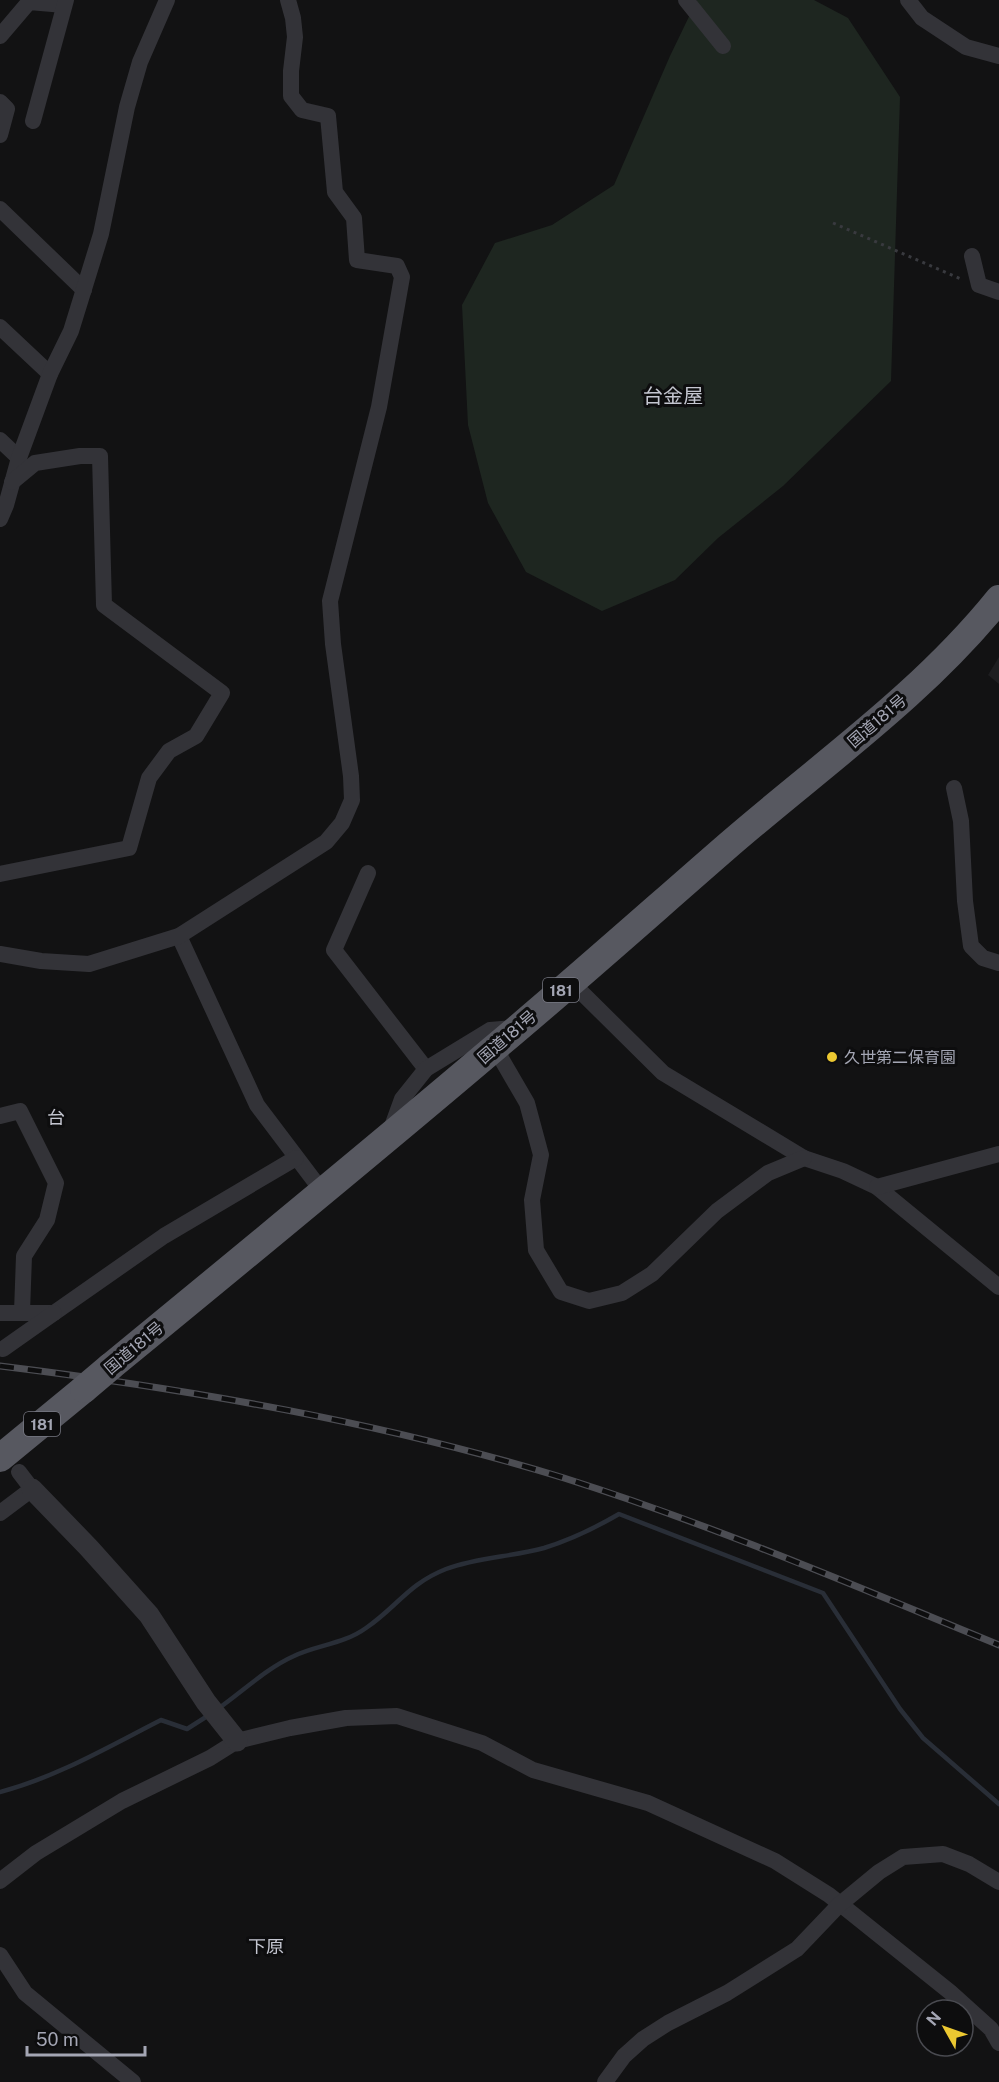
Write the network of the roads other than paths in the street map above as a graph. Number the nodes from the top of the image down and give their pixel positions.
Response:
1 (167, 0) edge
2 (288, 0) edge
3 (686, 0) edge
4 (908, 0) edge
5 (65, 2) edge
6 (0, 36) edge
7 (723, 46) dead end
8 (999, 56) edge
9 (0, 102) edge
10 (33, 121) dead end
11 (0, 135) edge
12 (0, 209) edge
13 (972, 256) dead end
14 (84, 290) junction
15 (999, 292) edge
16 (0, 327) edge
17 (50, 374) junction
18 (0, 440) edge
19 (19, 458) junction
20 (12, 482) junction
21 (0, 519) edge
22 (999, 599) edge
23 (954, 788) dead end
24 (368, 873) dead end
25 (0, 874) edge
26 (178, 936) junction
27 (0, 954) edge
28 (999, 963) edge
29 (571, 982) junction
30 (518, 1028) junction
31 (495, 1048) junction
32 (426, 1069) junction
33 (0, 1116) edge
34 (389, 1135) junction
35 (999, 1154) edge
36 (296, 1158) junction
37 (804, 1158) junction
38 (877, 1187) junction
39 (322, 1191) junction
40 (999, 1287) edge
41 (22, 1312) junction
42 (0, 1313) edge
43 (54, 1313) junction
44 (3, 1349) dead end
45 (10, 1465) edge
46 (32, 1489) junction
47 (0, 1513) edge
48 (237, 1741) junction
49 (0, 1881) edge
50 (999, 1882) edge
51 (839, 1905) junction
52 (0, 1955) edge
53 (999, 2043) edge
54 (133, 2082) edge
55 (604, 2082) edge

1 - 14 street
2 - 26 street
3 - 7 street
4 - 8 street
5 - 6 street
5 - 10 street
9 - 11 street
12 - 14 street
13 - 15 street
14 - 17 street
16 - 17 street
17 - 19 street
18 - 19 street
19 - 20 street
20 - 21 street
20 - 25 street
22 - 29 highway, 国道181号 / 181
23 - 28 street
24 - 32 street
26 - 27 street
26 - 36 street
29 - 30 highway, 国道181号 / 181
29 - 37 street
30 - 31 highway, 国道181号 / 181
30 - 32 street
31 - 34 highway, 国道181号 / 181
31 - 37 street
32 - 34 street
33 - 41 street
34 - 39 highway, 国道181号 / 181
35 - 38 street
36 - 39 street
36 - 43 street
37 - 38 street
38 - 40 street
39 - 45 highway, 国道181号 / 181, bridge
41 - 42 street
41 - 43 street
43 - 44 street
45 - 46 street
46 - 47 street
46 - 48 street
48 - 49 street
48 - 51 street
50 - 51 street
51 - 53 street
51 - 55 street
52 - 54 street

